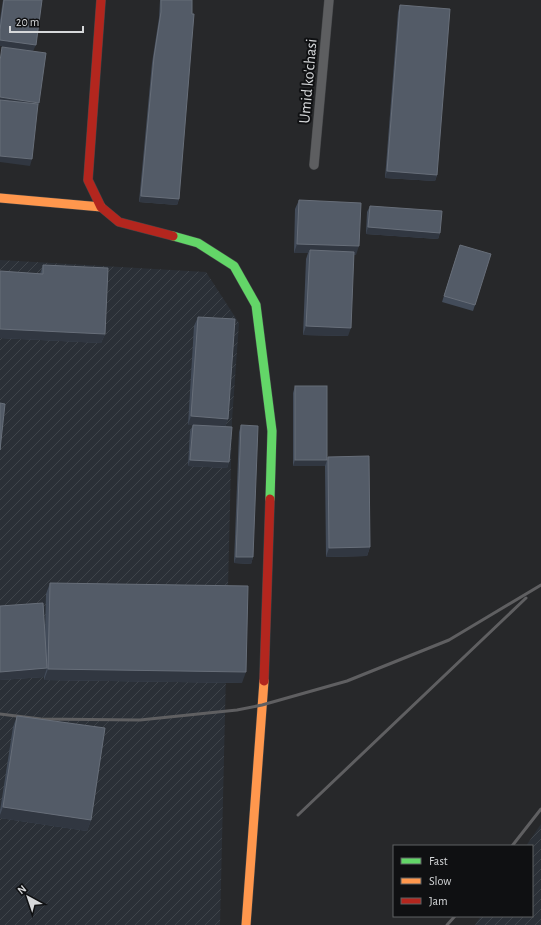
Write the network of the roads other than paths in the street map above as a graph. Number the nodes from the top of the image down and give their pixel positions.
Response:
1 (101, 0) edge
2 (329, 0) edge
3 (314, 165) dead end
4 (0, 198) edge
5 (101, 207) junction
6 (246, 925) edge

1 - 5 street
2 - 3 lane, Umid ko'chasi
4 - 5 street
5 - 6 street

